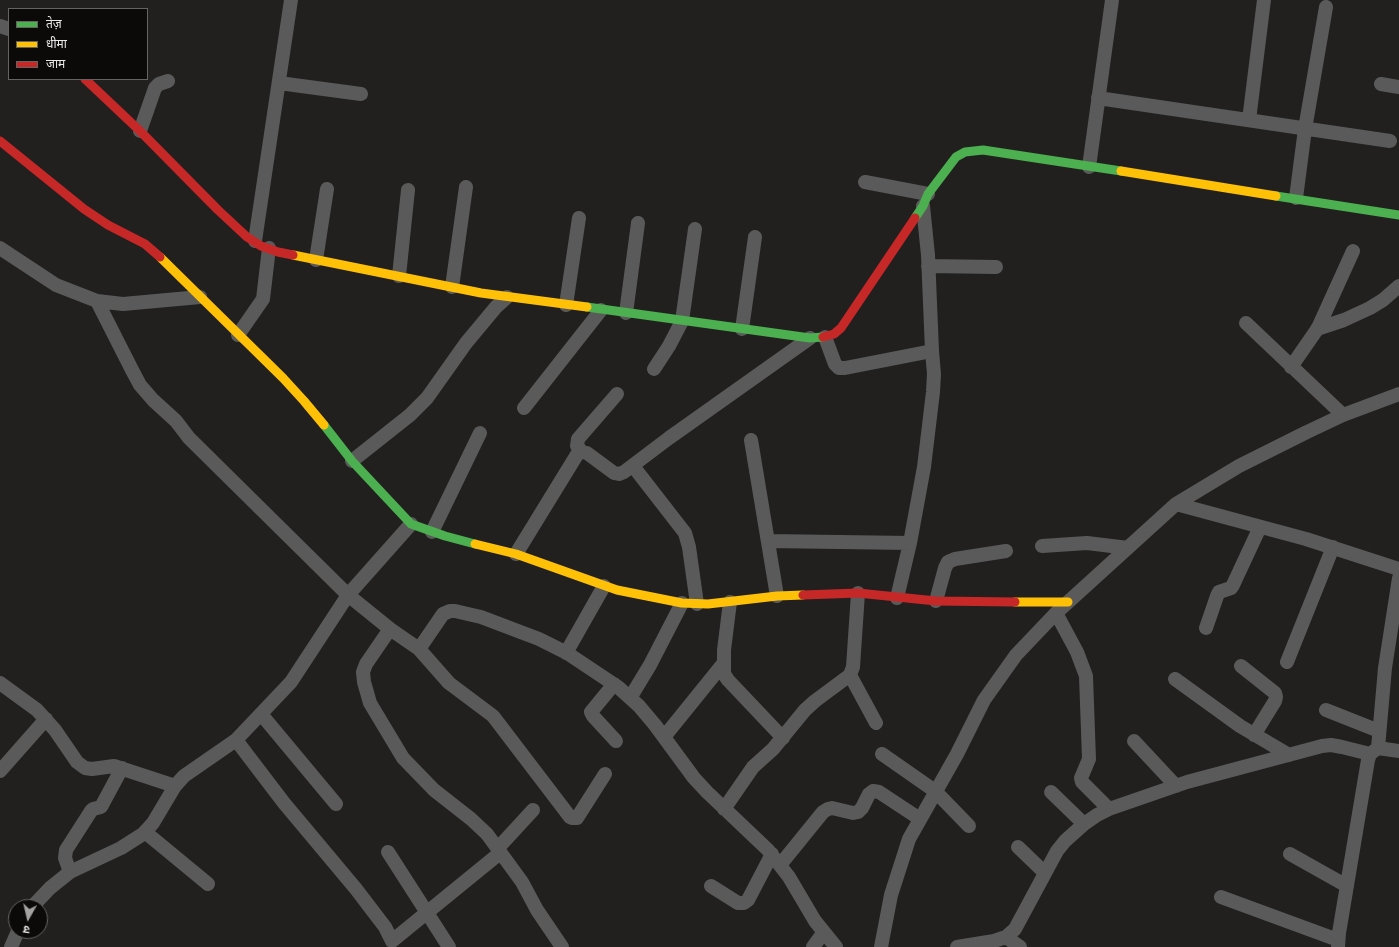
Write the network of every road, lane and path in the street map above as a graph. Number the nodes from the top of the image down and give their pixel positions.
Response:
1 (291, 0) edge
2 (1112, 0) edge
3 (1264, 0) edge
4 (1326, 7) dead end
5 (86, 80) edge
6 (168, 81) dead end
7 (279, 84) junction
8 (1381, 84) dead end
9 (1399, 87) edge
10 (361, 94) dead end
11 (1098, 98) junction
12 (1249, 120) junction
13 (1305, 128) junction
14 (140, 131) junction
15 (0, 141) edge
16 (1390, 141) dead end
17 (1090, 167) junction
18 (865, 182) dead end
19 (466, 187) dead end
20 (327, 189) dead end
21 (408, 190) dead end
22 (1296, 198) junction
23 (926, 200) junction
24 (1399, 215) edge
25 (579, 218) dead end
26 (638, 223) dead end
27 (695, 229) dead end
28 (755, 237) dead end
29 (255, 241) junction
30 (0, 248) edge
31 (269, 248) junction
32 (1353, 251) dead end
33 (316, 260) junction
34 (928, 266) junction
35 (996, 267) dead end
36 (399, 276) junction
37 (1399, 286) edge
38 (452, 287) junction
39 (200, 297) junction
40 (507, 297) junction
41 (97, 301) junction
42 (566, 305) junction
43 (601, 310) junction
44 (626, 313) junction
45 (682, 321) junction
46 (1246, 323) dead end
47 (742, 329) junction
48 (1317, 329) junction
49 (238, 335) junction
50 (810, 338) junction
51 (825, 338) junction
52 (932, 351) junction
53 (1291, 367) junction
54 (654, 369) dead end
55 (617, 394) dead end
56 (1399, 394) edge
57 (524, 408) dead end
58 (1343, 415) junction
59 (480, 433) dead end
60 (750, 440) dead end
61 (582, 452) junction
62 (352, 461) junction
63 (633, 466) junction
64 (1176, 504) junction
65 (410, 524) junction
66 (1260, 527) junction
67 (432, 532) junction
68 (768, 541) junction
69 (910, 543) junction
70 (1042, 546) dead end
71 (1332, 547) junction
72 (1128, 548) junction
73 (1006, 551) dead end
74 (516, 554) junction
75 (1399, 569) edge
76 (1399, 578) edge
77 (604, 586) junction
78 (858, 593) junction
79 (348, 595) junction
80 (777, 596) junction
81 (897, 598) junction
82 (936, 601) junction
83 (730, 602) junction
84 (1068, 602) junction
85 (682, 603) junction
86 (697, 604) junction
87 (1056, 613) junction
88 (1206, 628) dead end
89 (390, 629) junction
90 (419, 649) junction
91 (566, 653) junction
92 (1287, 662) dead end
93 (723, 664) junction
94 (1241, 666) dead end
95 (850, 676) junction
96 (1175, 679) dead end
97 (0, 683) edge
98 (614, 684) junction
99 (630, 698) junction
100 (1326, 710) dead end
101 (261, 714) junction
102 (46, 719) junction
103 (876, 723) dead end
104 (1379, 731) junction
105 (1254, 734) junction
106 (664, 737) junction
107 (783, 738) junction
108 (236, 740) junction
109 (616, 741) dead end
110 (1134, 741) dead end
111 (1374, 751) junction
112 (1399, 751) edge
113 (882, 754) dead end
114 (1289, 755) junction
115 (122, 768) junction
116 (0, 771) edge
117 (606, 774) dead end
118 (175, 786) junction
119 (1176, 786) junction
120 (935, 791) junction
121 (1051, 792) dead end
122 (336, 804) dead end
123 (724, 809) junction
124 (1109, 809) junction
125 (533, 810) dead end
126 (920, 819) junction
127 (1084, 824) junction
128 (969, 826) dead end
129 (145, 832) junction
130 (1018, 847) dead end
131 (499, 851) junction
132 (388, 852) dead end
133 (1290, 854) dead end
134 (776, 860) junction
135 (70, 872) junction
136 (1046, 873) junction
137 (208, 884) dead end
138 (711, 886) dead end
139 (1347, 886) junction
140 (1221, 897) dead end
141 (40, 899) edge
142 (427, 912) junction
143 (824, 932) junction
144 (1006, 937) junction
145 (1338, 943) edge
146 (394, 944) edge
147 (448, 947) edge
148 (562, 947) edge
149 (813, 947) edge
150 (836, 947) edge
151 (881, 947) edge
152 (956, 947) edge
153 (1020, 947) edge

1 - 7 street
2 - 11 street
3 - 12 street
4 - 13 street
5 - 14 street
6 - 14 street
7 - 10 street
7 - 29 street
8 - 9 street
11 - 12 street
11 - 17 street
12 - 13 street
13 - 16 street
13 - 22 street
14 - 29 street
15 - 39 street
17 - 22 street
17 - 23 street
18 - 23 street
19 - 38 street
20 - 33 street
21 - 36 street
22 - 24 street
23 - 34 street
23 - 51 street
25 - 42 street
26 - 44 street
27 - 45 street
28 - 47 street
29 - 31 street
30 - 41 street
31 - 33 street
31 - 49 street
32 - 48 street
33 - 36 street
34 - 35 street
34 - 52 street
36 - 38 street
37 - 48 street
38 - 40 street
39 - 41 street
39 - 49 street
40 - 42 street
40 - 62 street
41 - 79 street
42 - 43 street
43 - 44 street
43 - 57 street
44 - 45 street
45 - 47 street
45 - 54 street
46 - 53 street
47 - 50 street
48 - 53 street
49 - 62 street
50 - 51 street
50 - 63 street
51 - 52 street
52 - 69 street
53 - 58 street
55 - 61 street
56 - 58 street
58 - 64 street
59 - 67 street
60 - 68 street
61 - 63 street
61 - 74 street
62 - 65 street
63 - 86 street
64 - 66 street
64 - 72 street
65 - 67 street
65 - 79 street
66 - 71 street
66 - 88 street
67 - 74 street
68 - 69 street
68 - 80 street
69 - 81 street
70 - 72 street
71 - 75 street
71 - 92 street
72 - 84 street
73 - 82 street
74 - 77 street
76 - 104 street
77 - 85 street
77 - 91 street
78 - 80 street
78 - 81 street
78 - 95 street
79 - 89 street
79 - 101 street
80 - 83 street
81 - 82 street
82 - 84 street
83 - 86 street
83 - 93 street
84 - 87 street
85 - 86 street
85 - 99 street
87 - 120 street
87 - 124 street
89 - 90 street
89 - 131 street
90 - 91 street
90 - 117 street
91 - 98 street
93 - 106 street
93 - 107 street
94 - 105 street
95 - 103 street
95 - 107 street
96 - 105 street
97 - 102 street
98 - 99 street
98 - 109 street
99 - 106 street
100 - 104 street
101 - 108 street
101 - 122 street
102 - 115 street
102 - 116 street
104 - 111 street
105 - 114 street
106 - 123 street
107 - 123 street
108 - 118 street
108 - 146 street
110 - 119 street
111 - 112 street
111 - 114 street
111 - 139 street
113 - 120 street
114 - 119 street
115 - 118 street
115 - 135 street
118 - 129 street
119 - 124 street
120 - 126 street
120 - 128 street
121 - 127 street
123 - 134 street
124 - 127 street
125 - 131 street
126 - 134 street
126 - 151 street
127 - 136 street
129 - 135 street
129 - 137 street
130 - 136 street
131 - 142 street
131 - 148 street
132 - 142 street
133 - 139 street
134 - 138 street
134 - 143 street
135 - 141 street
136 - 144 street
139 - 145 street
140 - 145 street
142 - 146 street
142 - 147 street
143 - 149 street
143 - 150 street
144 - 152 street
144 - 153 street

